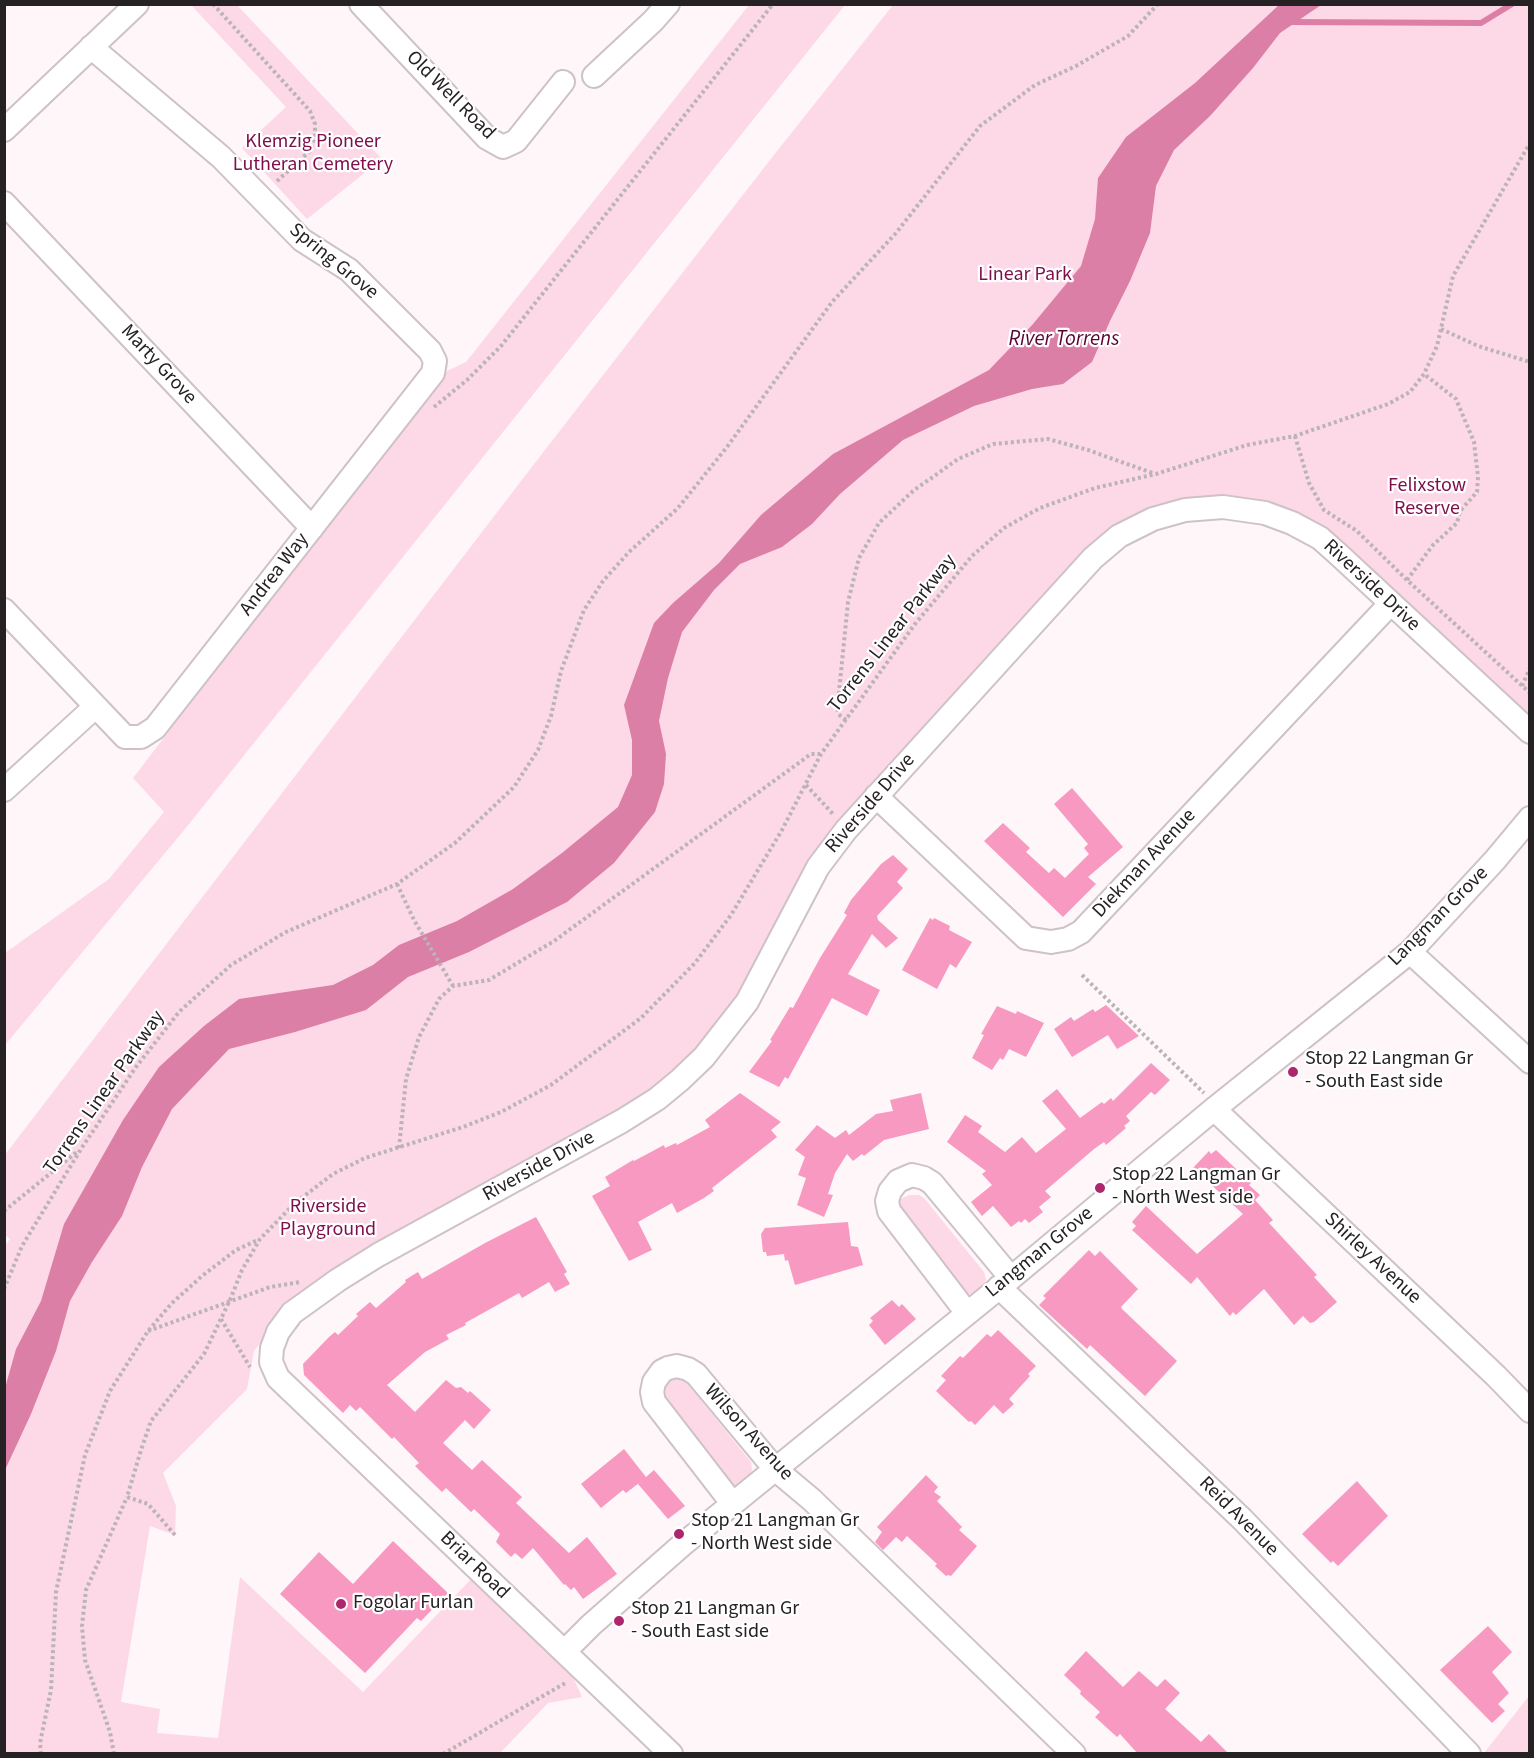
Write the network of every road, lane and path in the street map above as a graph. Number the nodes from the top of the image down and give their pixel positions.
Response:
1 (138, 4) edge
2 (213, 4) edge
3 (361, 4) edge
4 (773, 4) edge
5 (1158, 4) edge
6 (653, 10) edge
7 (91, 47) junction
8 (594, 76) dead end
9 (563, 82) dead end
10 (4, 130) edge
11 (1530, 143) edge
12 (259, 197) junction
13 (4, 203) edge
14 (1441, 329) junction
15 (435, 361) joint
16 (1530, 362) edge
17 (1424, 374) junction
18 (430, 410) dead end
19 (1295, 436) junction
20 (1156, 474) junction
21 (312, 528) junction
22 (1407, 580) junction
23 (1391, 603) junction
24 (4, 610) edge
25 (1530, 668) edge
26 (1522, 686) junction
27 (1530, 693) edge
28 (95, 706) junction
29 (846, 720) junction
30 (1530, 732) edge
31 (821, 754) junction
32 (806, 785) junction
33 (4, 790) edge
34 (876, 796) junction
35 (1530, 818) edge
36 (846, 830) junction
37 (397, 884) junction
38 (1410, 952) junction
39 (1082, 975) dead end
40 (453, 986) junction
41 (1530, 1062) edge
42 (1210, 1102) junction
43 (399, 1148) junction
44 (81, 1149) junction
45 (4, 1211) edge
46 (260, 1239) junction
47 (1005, 1283) junction
48 (4, 1289) edge
49 (325, 1289) junction
50 (230, 1300) junction
51 (967, 1313) junction
52 (221, 1318) junction
53 (148, 1331) junction
54 (254, 1373) dead end
55 (278, 1378) joint
56 (1530, 1411) edge
57 (775, 1469) junction
58 (127, 1497) junction
59 (732, 1503) junction
60 (175, 1534) dead end
61 (565, 1651) junction
62 (586, 1672) junction
63 (656, 1749) edge
64 (41, 1754) edge
65 (114, 1754) edge
66 (443, 1754) edge
67 (1074, 1754) edge
68 (1470, 1754) edge

1 - 7 street
2 - 12 path
3 - 9 street, Old Well Road
4 - 18 path
5 - 37 path, Torrens Linear Parkway
6 - 8 street
7 - 10 street
7 - 12 street, Spring Grove
11 - 14 path, Torrens Linear Parkway
12 - 15 street, Spring Grove
13 - 21 street, Marty Grove
14 - 16 path
14 - 17 path, Torrens Linear Parkway
15 - 21 street, Andrea Way
17 - 19 path, Torrens Linear Parkway
17 - 22 path
19 - 20 path, Torrens Linear Parkway
19 - 22 path
20 - 29 path, Torrens Linear Parkway
20 - 29 path
21 - 28 street, Andrea Way
22 - 26 path
23 - 30 street, Riverside Drive
23 - 34 street, Riverside Drive
23 - 34 street, Diekman Avenue
24 - 28 street, Andrea Way
25 - 26 path
26 - 27 path
28 - 33 street
29 - 31 path, Torrens Linear Parkway
31 - 32 path
31 - 40 path, Torrens Linear Parkway
32 - 36 path
32 - 43 path
34 - 36 street, Riverside Drive
35 - 38 street, Langman Grove
36 - 49 street, Riverside Drive
37 - 40 path
37 - 44 path, Torrens Linear Parkway
38 - 41 street
38 - 42 street, Langman Grove
39 - 42 path
40 - 43 path
42 - 47 street, Langman Grove
42 - 56 street, Shirley Avenue
43 - 46 path
44 - 45 path
44 - 48 path, Torrens Linear Parkway
46 - 50 path
46 - 53 path
47 - 51 street, Langman Grove
47 - 51 street, Reid Avenue
47 - 68 street, Reid Avenue
49 - 50 path
49 - 55 street, Riverside Drive
50 - 52 path
50 - 53 path
51 - 57 street, Langman Grove
52 - 54 path
52 - 58 path
53 - 64 path
55 - 61 street, Briar Road
57 - 59 street, Langman Grove
57 - 59 street, Wilson Avenue
57 - 67 street, Wilson Avenue
58 - 60 path
58 - 65 path
59 - 61 street, Langman Grove
61 - 62 street, Briar Road
62 - 63 street, Briar Road
62 - 66 path

